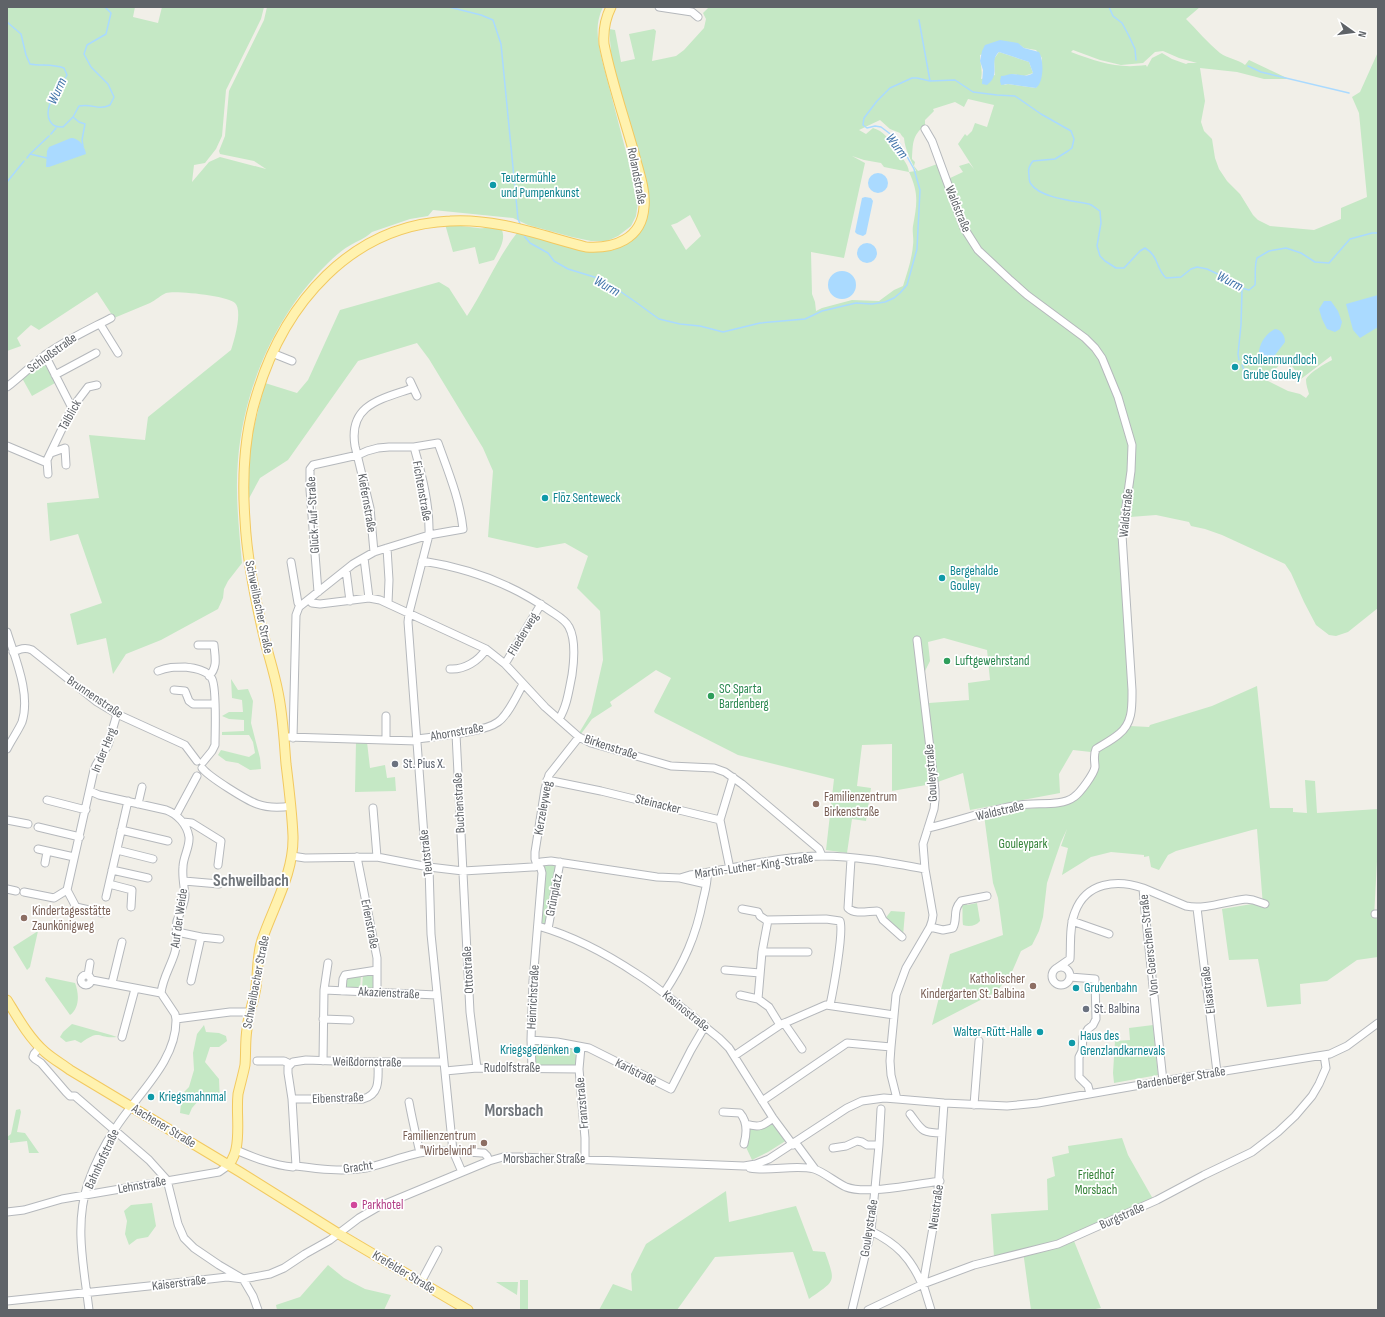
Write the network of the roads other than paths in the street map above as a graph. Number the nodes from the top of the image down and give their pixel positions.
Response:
1 (612, 7) edge
2 (659, 7) edge
3 (698, 17) dead end
4 (925, 129) dead end
5 (526, 231) joint
6 (111, 318) dead end
7 (100, 324) junction
8 (96, 353) dead end
9 (118, 353) dead end
10 (272, 353) junction
11 (45, 356) junction
12 (292, 361) dead end
13 (54, 375) junction
14 (96, 385) dead end
15 (7, 387) edge
16 (417, 396) dead end
17 (72, 408) junction
18 (7, 446) edge
19 (414, 447) junction
20 (51, 453) junction
21 (358, 455) junction
22 (47, 462) junction
23 (66, 465) dead end
24 (48, 474) dead end
25 (429, 535) junction
26 (387, 548) junction
27 (374, 552) junction
28 (364, 558) junction
29 (422, 561) junction
30 (291, 562) dead end
31 (346, 570) junction
32 (318, 592) junction
33 (369, 598) junction
34 (309, 600) junction
35 (350, 601) junction
36 (388, 603) junction
37 (540, 604) junction
38 (301, 605) junction
39 (409, 613) junction
40 (7, 632) edge
41 (917, 640) dead end
42 (198, 645) dead end
43 (486, 650) junction
44 (13, 652) junction
45 (505, 664) junction
46 (450, 669) dead end
47 (158, 671) dead end
48 (209, 676) junction
49 (523, 684) junction
50 (174, 690) dead end
51 (215, 704) junction
52 (117, 714) junction
53 (386, 716) dead end
54 (559, 719) junction
55 (456, 734) junction
56 (579, 737) junction
57 (288, 738) junction
58 (386, 739) junction
59 (417, 740) junction
60 (8, 746) edge
61 (201, 764) junction
62 (197, 776) dead end
63 (733, 777) junction
64 (547, 780) junction
65 (142, 787) dead end
66 (90, 791) junction
67 (47, 800) dead end
68 (128, 801) junction
69 (138, 804) junction
70 (291, 806) junction
71 (373, 808) dead end
72 (86, 810) junction
73 (176, 815) junction
74 (7, 820) edge
75 (720, 820) junction
76 (183, 822) junction
77 (28, 824) dead end
78 (38, 827) dead end
79 (928, 828) junction
80 (121, 830) junction
81 (80, 836) junction
82 (168, 841) dead end
83 (38, 849) dead end
84 (117, 850) junction
85 (47, 852) junction
86 (292, 856) junction
87 (822, 856) junction
88 (74, 857) junction
89 (357, 857) junction
90 (376, 857) junction
91 (852, 858) junction
92 (153, 859) dead end
93 (560, 862) junction
94 (45, 863) dead end
95 (537, 864) junction
96 (218, 865) dead end
97 (429, 867) junction
98 (730, 869) junction
99 (112, 870) junction
100 (925, 870) junction
101 (463, 871) junction
102 (707, 873) junction
103 (148, 878) dead end
104 (680, 878) junction
105 (184, 881) junction
106 (109, 884) junction
107 (219, 884) dead end
108 (706, 884) junction
109 (1143, 888) junction
110 (7, 889) edge
111 (67, 890) junction
112 (987, 896) dead end
113 (106, 897) dead end
114 (1264, 904) dead end
115 (130, 907) dead end
116 (1197, 908) junction
117 (742, 909) dead end
118 (102, 914) dead end
119 (768, 920) junction
120 (1072, 921) junction
121 (538, 926) junction
122 (930, 927) junction
123 (548, 929) junction
124 (177, 932) junction
125 (1109, 934) dead end
126 (201, 937) junction
127 (902, 937) dead end
128 (220, 939) dead end
129 (122, 942) dead end
130 (762, 952) junction
131 (808, 952) dead end
132 (1070, 959) junction
133 (90, 962) dead end
134 (328, 963) dead end
135 (1057, 968) junction
136 (377, 970) junction
137 (725, 970) dead end
138 (760, 972) junction
139 (1070, 976) junction
140 (191, 981) dead end
141 (112, 983) junction
142 (135, 989) junction
143 (324, 990) junction
144 (342, 991) junction
145 (161, 992) junction
146 (377, 993) junction
147 (664, 993) junction
148 (436, 995) junction
149 (740, 995) dead end
150 (758, 998) junction
151 (7, 1000) edge
152 (830, 1005) junction
153 (250, 1012) junction
154 (894, 1015) junction
155 (176, 1019) junction
156 (323, 1019) junction
157 (350, 1020) dead end
158 (1378, 1023) edge
159 (782, 1024) junction
160 (705, 1026) junction
161 (122, 1037) dead end
162 (531, 1040) junction
163 (979, 1041) dead end
164 (40, 1047) junction
165 (582, 1047) junction
166 (891, 1047) junction
167 (802, 1049) dead end
168 (1324, 1055) junction
169 (734, 1056) junction
170 (256, 1061) dead end
171 (322, 1061) junction
172 (378, 1062) junction
173 (444, 1062) junction
174 (290, 1064) junction
175 (477, 1068) junction
176 (532, 1068) junction
177 (578, 1069) junction
178 (445, 1071) junction
179 (1217, 1072) junction
180 (1163, 1081) junction
181 (1090, 1094) junction
182 (897, 1098) junction
183 (292, 1099) junction
184 (762, 1101) junction
185 (409, 1102) dead end
186 (944, 1103) junction
187 (974, 1105) junction
188 (131, 1106) junction
189 (882, 1109) dead end
190 (723, 1112) dead end
191 (910, 1114) dead end
192 (773, 1118) junction
193 (746, 1124) junction
194 (114, 1129) junction
195 (942, 1133) junction
196 (744, 1144) dead end
197 (795, 1145) junction
198 (879, 1145) junction
199 (833, 1148) dead end
200 (236, 1150) junction
201 (453, 1151) junction
202 (420, 1153) junction
203 (585, 1159) junction
204 (769, 1159) joint
205 (489, 1161) junction
206 (229, 1165) junction
207 (744, 1166) junction
208 (295, 1167) junction
209 (817, 1171) junction
210 (462, 1172) junction
211 (167, 1180) junction
212 (940, 1181) junction
213 (875, 1190) junction
214 (85, 1195) junction
215 (7, 1212) edge
216 (871, 1231) junction
217 (339, 1234) junction
218 (438, 1250) dead end
219 (243, 1280) junction
220 (421, 1282) junction
221 (923, 1284) junction
222 (87, 1293) junction
223 (7, 1301) edge
224 (89, 1310) edge
225 (258, 1310) edge
226 (468, 1310) edge
227 (852, 1310) edge
228 (868, 1310) edge
229 (931, 1310) edge

1 - 5 main road, Rolandstraße
2 - 3 street
4 - 79 street, Waldstraße
5 - 10 main road, Schweilbacher Straße
6 - 7 street, Schloßstraße
7 - 9 street
7 - 11 street, Schloßstraße
8 - 13 street
10 - 12 street
10 - 57 main road, Schweilbacher Straße
11 - 13 street
11 - 15 street, Schloßstraße
13 - 17 street
14 - 17 street, Talblick
16 - 21 street, Kiefernstraße
17 - 20 street, Talblick
18 - 22 street
19 - 21 street, Glück-Auf-Straße
19 - 25 street, Fichtenstraße
19 - 25 street, Glück-Auf-Straße
20 - 22 street, Talblick
20 - 23 street, Talblick
21 - 27 street, Kiefernstraße
21 - 32 street, Glück-Auf-Straße
22 - 24 street, Talblick
25 - 26 street
25 - 29 street, Teutstraße
26 - 27 street
26 - 36 street
27 - 28 street
28 - 31 street
28 - 33 street
29 - 37 street
29 - 39 street, Teutstraße
30 - 38 street
31 - 32 street
31 - 35 street
32 - 34 street
33 - 35 street
33 - 36 street
34 - 35 street
34 - 38 street
36 - 39 street
37 - 45 street, Fliederweg
37 - 54 street
38 - 57 street, Schweilbacher Straße
39 - 43 street, Birkenstraße
39 - 59 street, Teutstraße
40 - 44 street
41 - 79 street, Gouleystraße
42 - 48 street
43 - 45 street, Birkenstraße
43 - 46 street
44 - 52 street, Brunnenstraße
44 - 60 street
45 - 49 street, Birkenstraße
47 - 48 street
48 - 51 street
49 - 54 street, Birkenstraße
49 - 55 street, Ahornstraße
50 - 51 street
51 - 61 street
52 - 61 street, Brunnenstraße
52 - 66 street, In der Herg
53 - 58 street
54 - 56 street, Birkenstraße
55 - 59 street, Ahornstraße
55 - 101 street, Buchenstraße
56 - 63 street, Birkenstraße
56 - 64 street, Kerzeleyweg
57 - 58 street, Ahornstraße
57 - 70 main road, Schweilbacher Straße
58 - 59 street, Ahornstraße
59 - 97 street, Teutstraße
61 - 70 street, Brunnenstraße
62 - 73 street
63 - 75 street
63 - 87 street, Birkenstraße
64 - 75 street, Steinacker
64 - 95 street, Kerzeleyweg
65 - 69 street
66 - 68 street, Auf der Weide
66 - 72 street, In der Herg
67 - 72 street
68 - 69 street, Auf der Weide
68 - 80 street
69 - 73 street, Auf der Weide
70 - 86 main road, Schweilbacher Straße
71 - 90 street
72 - 81 street, In der Herg
73 - 76 street, Auf der Weide
74 - 77 street
75 - 98 street
76 - 96 street
76 - 105 street, Auf der Weide
78 - 81 street
79 - 100 street, Gouleystraße
80 - 82 street
80 - 84 street
81 - 88 street, In der Herg
83 - 85 street
84 - 92 street
84 - 99 street
85 - 88 street
85 - 94 street
86 - 89 street, Martin-Luther-King-Straße
86 - 153 main road, Schweilbacher Straße
87 - 91 street, Martin-Luther-King-Straße
87 - 98 street, Martin-Luther-King-Straße
88 - 111 street, In der Herg
89 - 90 street, Martin-Luther-King-Straße
89 - 136 street, Erlenstraße
90 - 97 street, Martin-Luther-King-Straße
91 - 100 street, Martin-Luther-King-Straße
91 - 127 street
93 - 95 street, Martin-Luther-King-Straße
93 - 104 street, Martin-Luther-King-Straße
93 - 123 street, Grünplatz
95 - 101 street, Martin-Luther-King-Straße
95 - 121 street, Grünplatz
97 - 101 street, Martin-Luther-King-Straße
97 - 148 street, Teutstraße
98 - 102 street, Martin-Luther-King-Straße
99 - 103 street
99 - 106 street
100 - 122 street, Gouleystraße
101 - 175 street, Ottostraße
102 - 104 street, Martin-Luther-King-Straße
102 - 108 street
104 - 108 street, Martin-Luther-King-Straße
105 - 107 street
105 - 124 street, Auf der Weide
106 - 113 street
106 - 115 street
108 - 147 street
109 - 116 street, Von-Goerschen-Straße
109 - 120 street
109 - 180 street, Von-Goerschen-Straße
110 - 111 street
111 - 118 street
112 - 122 street
114 - 116 street, Von-Goerschen-Straße
116 - 179 street, Elisastraße
117 - 119 street
119 - 130 street
119 - 152 street
120 - 125 street
120 - 132 street
121 - 123 street, Kasinostraße
121 - 162 street, Heinrichstraße
122 - 154 street, Gouleystraße
123 - 147 street, Kasinostraße
124 - 126 street
124 - 145 street, Auf der Weide
126 - 128 street
126 - 140 street
129 - 141 street
130 - 131 street
130 - 138 street
132 - 135 street
132 - 139 street
133 - 141 street
134 - 143 street
135 - 139 street
135 - 139 street
136 - 144 street, Akazienstraße
136 - 146 street, Erlenstraße
137 - 138 street
138 - 150 street
139 - 181 street
141 - 142 street
142 - 145 street
142 - 161 street
143 - 144 street, Akazienstraße
143 - 156 street
144 - 146 street, Akazienstraße
145 - 155 street
146 - 148 street, Akazienstraße
147 - 160 street, Kasinostraße
148 - 173 street, Teutstraße
149 - 150 street
150 - 159 street
151 - 164 main road, Aachener Straße
152 - 154 street
152 - 159 street
153 - 155 street
153 - 200 main road, Schweilbacher Straße
154 - 166 street, Gouleystraße
155 - 188 street, Bahnhofstraße
156 - 157 street
156 - 171 street
158 - 168 street, Bardenberger Straße
159 - 167 street
159 - 169 street
160 - 165 street, Karlstraße
160 - 169 street, Kasinostraße
162 - 165 street, Karlstraße
162 - 176 street, Heinrichstraße
163 - 187 street
164 - 188 main road, Aachener Straße
164 - 194 street
165 - 177 street, Franzstraße
166 - 182 street, Gouleystraße
166 - 184 street
168 - 179 street, Bardenberger Straße
168 - 221 street, Burgstraße
169 - 184 street, Kasinostraße
170 - 174 street, Weißdornstraße
171 - 172 street, Weißdornstraße
171 - 174 street, Weißdornstraße
172 - 173 street, Weißdornstraße
172 - 183 street, Eibenstraße
173 - 178 street, Teutstraße
174 - 183 street
175 - 176 street, Rudolfstraße
175 - 178 street, Rudolfstraße
176 - 177 street, Rudolfstraße
177 - 203 street, Franzstraße
178 - 201 street, Teutstraße
179 - 180 street, Bardenberger Straße
180 - 181 street, Bardenberger Straße
181 - 187 street, Bardenberger Straße
182 - 186 street, Bardenberger Straße
182 - 197 street, Bardenberger Straße
183 - 208 street
184 - 192 street, Kasinostraße
185 - 202 street
186 - 187 street, Bardenberger Straße
186 - 195 street, Neustraße
188 - 194 street, Bahnhofstraße
188 - 206 main road, Aachener Straße
189 - 198 street, Gouleystraße
190 - 193 street
191 - 195 street
192 - 193 street
192 - 197 street, Kasinostraße
193 - 196 street
194 - 211 street
194 - 214 street, Bahnhofstraße
195 - 212 street, Neustraße
197 - 204 street, Bardenberger Straße
197 - 209 street, Morsbacher Straße
198 - 199 street
198 - 213 street, Gouleystraße
200 - 206 main road, Schweilbacher Straße
200 - 208 street, Gracht
201 - 202 street, Gracht
201 - 205 street, Gracht
201 - 210 street, Teutstraße
202 - 208 street, Gracht
203 - 205 street, Morsbacher Straße
203 - 207 street, Morsbacher Straße
204 - 207 street, Morsbacher Straße
205 - 210 street, Morsbacher Straße
206 - 211 street, Lehnstraße
206 - 217 main road, Aachener Straße
207 - 209 street, Morsbacher Straße
209 - 213 street, Morsbacher Straße
210 - 217 street, Morsbacher Straße
211 - 214 street, Lehnstraße
211 - 219 street
212 - 213 street, Morsbacher Straße
212 - 221 street, Neustraße
213 - 216 street, Gouleystraße
214 - 215 street, Lehnstraße
214 - 222 street, Bahnhofstraße
216 - 221 street
216 - 227 street, Gouleystraße
217 - 219 street, Kaiserstraße
217 - 220 main road, Krefelder Straße
218 - 220 street
219 - 222 street, Kaiserstraße
219 - 225 street
220 - 226 main road, Krefelder Straße
221 - 228 street, Burgstraße
221 - 229 street, Neustraße
222 - 223 street, Kaiserstraße
222 - 224 street, Bahnhofstraße

